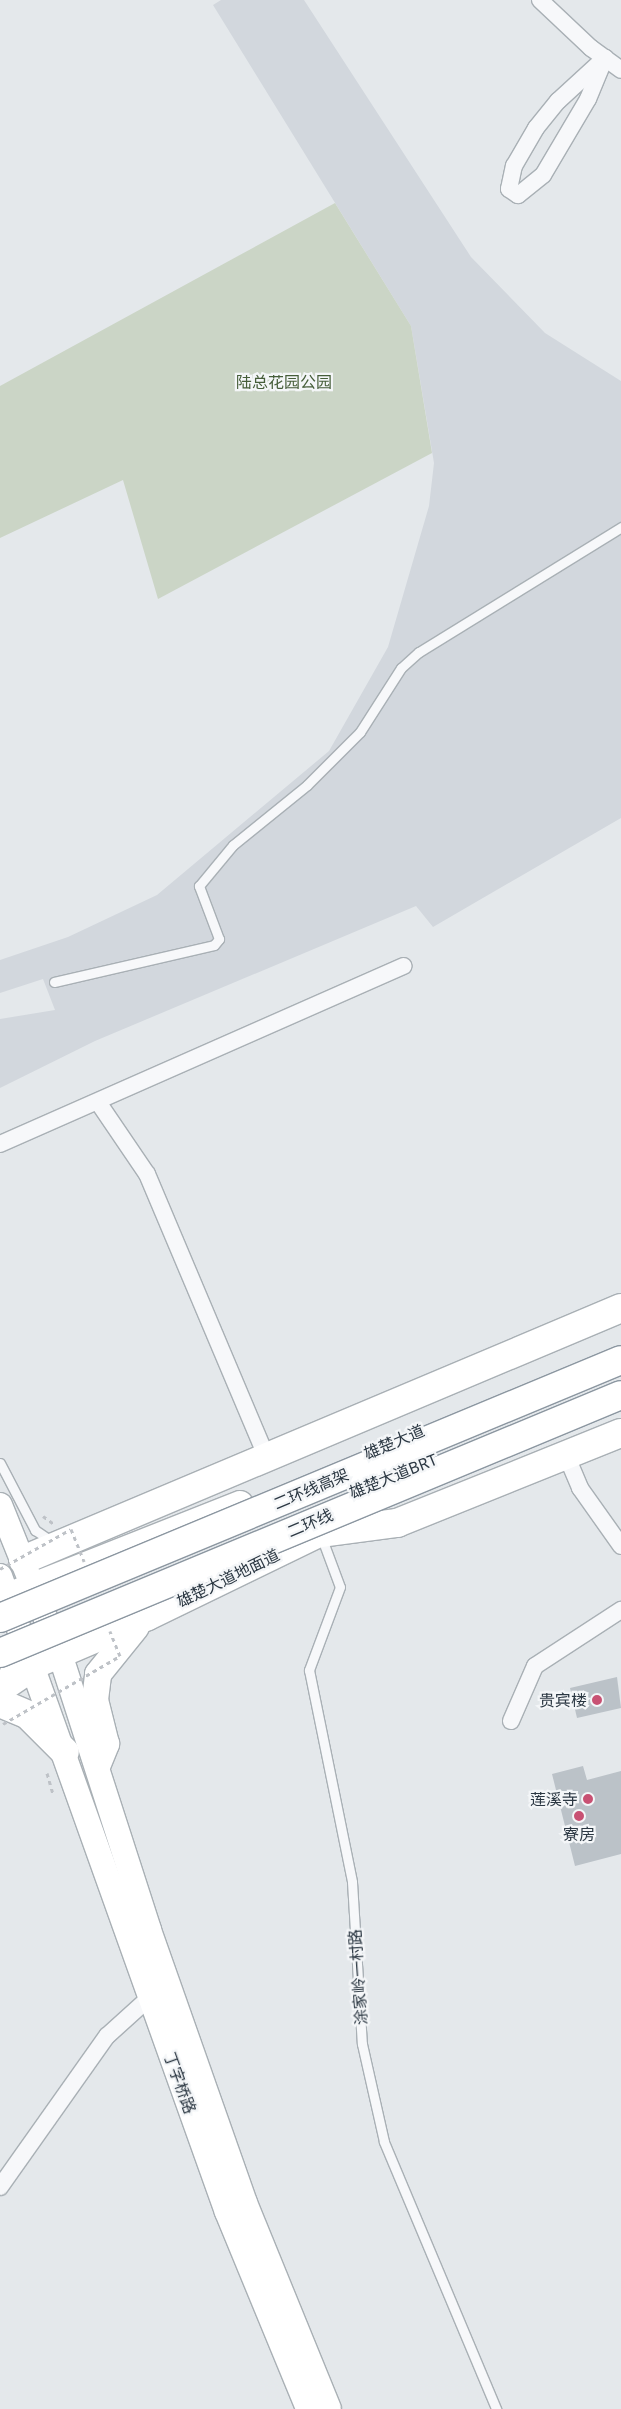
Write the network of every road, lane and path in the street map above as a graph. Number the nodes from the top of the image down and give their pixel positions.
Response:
1 (540, 0) edge
2 (605, 58) junction
3 (621, 70) edge
4 (621, 527) edge
5 (403, 966) dead end
6 (54, 982) dead end
7 (98, 1102) junction
8 (0, 1144) edge
9 (621, 1308) edge
10 (621, 1350) edge
11 (621, 1360) edge
12 (621, 1383) edge
13 (621, 1395) edge
14 (621, 1405) edge
15 (621, 1433) edge
16 (494, 1435) dead end
17 (566, 1457) junction
18 (267, 1458) junction
19 (0, 1462) edge
20 (8, 1502) edge
21 (35, 1509) dead end
22 (78, 1527) dead end
23 (320, 1533) junction
24 (65, 1537) junction
25 (621, 1546) edge
26 (12, 1565) edge
27 (88, 1573) dead end
28 (34, 1586) junction
29 (621, 1610) edge
30 (148, 1616) junction
31 (19, 1618) edge
32 (109, 1628) dead end
33 (60, 1654) junction
34 (34, 1666) junction
35 (0, 1679) edge
36 (0, 1689) edge
37 (1, 1713) edge
38 (511, 1721) dead end
39 (66, 1752) junction
40 (98, 1764) junction
41 (149, 1998) junction
42 (0, 2187) edge
43 (308, 2409) edge
44 (329, 2409) edge
45 (496, 2409) edge

1 - 2 street
2 - 2 street
2 - 3 street
4 - 6 lane
5 - 7 street
7 - 8 street
7 - 18 street
9 - 18 highway
10 - 28 main road, 雄楚大道
11 - 31 highway, 二环线高架, bridge
12 - 16 lane
13 - 31 highway, 二环线, bridge
14 - 23 main road, 雄楚大道地面道
15 - 17 highway
17 - 23 highway
17 - 25 street
18 - 24 highway
19 - 20 lane
20 - 24 lane
20 - 26 main road
21 - 24 path
22 - 24 path
23 - 30 main road, 雄楚大道地面道
23 - 45 lane, 涂家岭一村路
24 - 26 highway
24 - 26 path, bridge
24 - 27 path, bridge
26 - 28 main road
28 - 31 main road, 雄楚大道
28 - 31 main road
29 - 38 street
30 - 33 main road, 雄楚大道地面道
30 - 40 main road
31 - 33 main road, 丁字桥路
31 - 34 main road, 丁字桥路
32 - 37 path, bridge
33 - 34 main road, 雄楚大道地面道
33 - 40 main road, 丁字桥路
34 - 35 main road, 雄楚大道地面道
34 - 36 highway
34 - 39 main road, 丁字桥路
37 - 39 highway
39 - 41 main road, 丁字桥路
40 - 44 main road, 丁字桥路
41 - 42 street
41 - 43 main road, 丁字桥路

